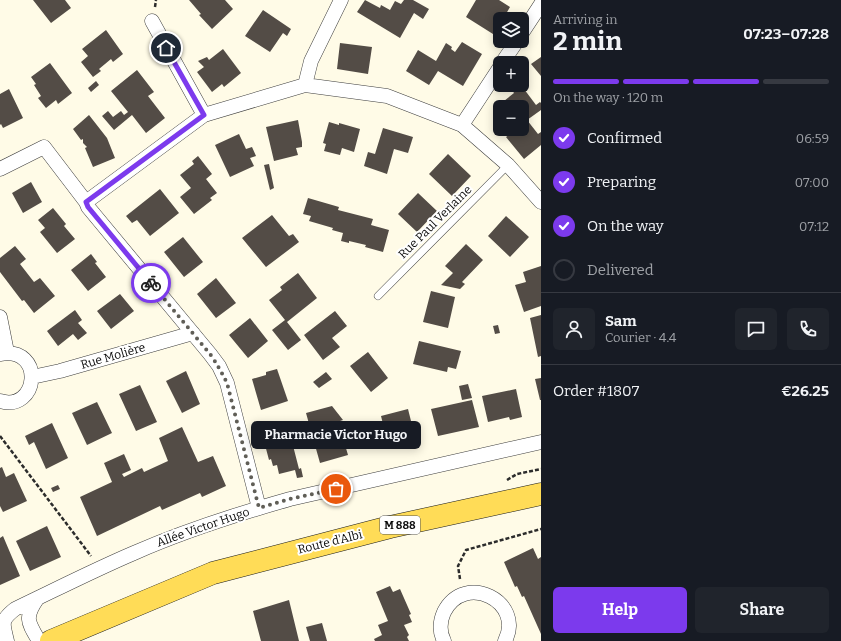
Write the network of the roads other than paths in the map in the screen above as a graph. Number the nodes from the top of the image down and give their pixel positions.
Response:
1 (341, 0) edge
2 (541, 4) edge
3 (152, 21) dead end
4 (529, 22) edge
5 (493, 78) edge
6 (305, 85) junction
7 (204, 115) junction
8 (462, 125) junction
9 (508, 165) junction
10 (0, 169) edge
11 (86, 202) junction
12 (541, 202) edge
13 (378, 296) dead end
14 (0, 317) edge
15 (193, 332) junction
16 (4, 353) edge
17 (32, 377) junction
18 (0, 401) edge
19 (541, 442) edge
20 (541, 494) edge
21 (259, 508) junction
22 (260, 562) junction
23 (37, 598) junction
24 (28, 617) junction
25 (2, 621) edge
26 (6, 641) edge
27 (40, 641) edge
28 (51, 641) edge
29 (88, 641) edge
30 (444, 641) edge
31 (506, 641) edge

1 - 6 street
2 - 4 street
3 - 7 street
5 - 8 street
6 - 7 street
6 - 8 street
7 - 11 street
8 - 9 street
9 - 12 street
9 - 13 lane, Rue Paul Verlaine
10 - 11 street
11 - 15 street
14 - 16 street
15 - 17 street, Rue Molière
15 - 21 street
16 - 17 street
17 - 18 street
19 - 21 street, Allée Victor Hugo
20 - 22 main road, Route d'Albi / M 888
21 - 23 street, Allée Victor Hugo
22 - 28 main road, Route d'Albi / M 888
22 - 29 main road, Route d'Albi / M 888
23 - 24 street
23 - 25 street, Allée Victor Hugo
24 - 25 street
24 - 27 street
25 - 26 street
30 - 31 street

